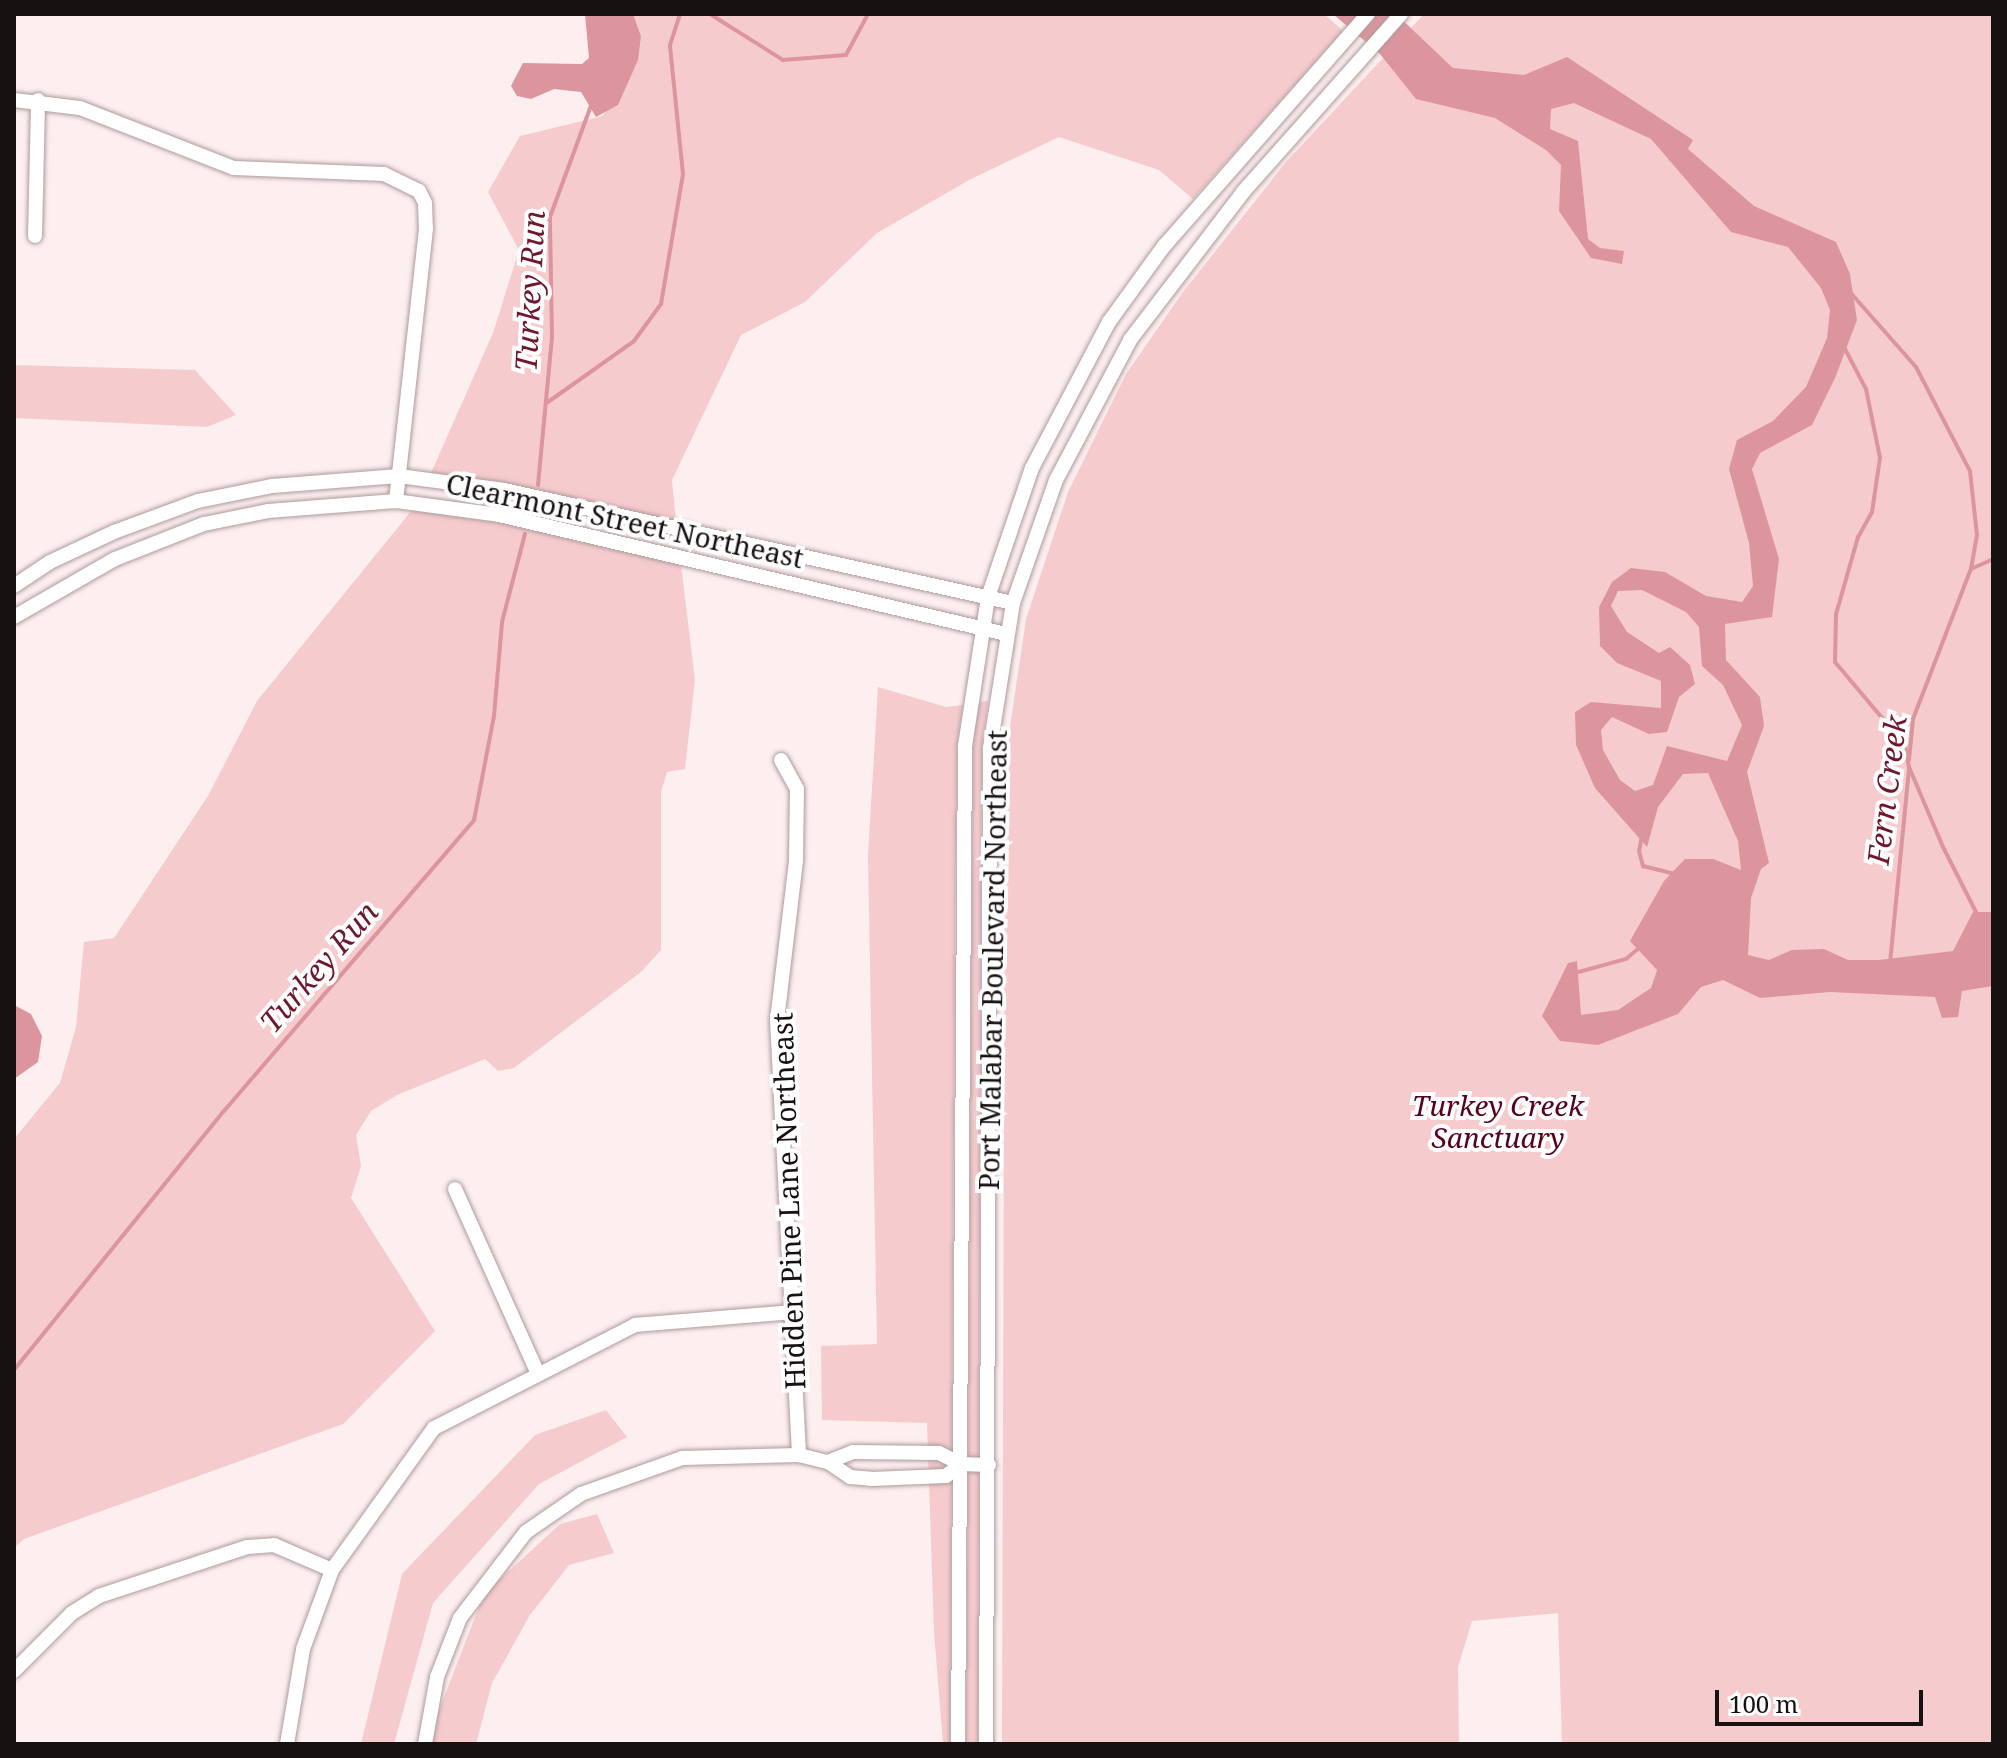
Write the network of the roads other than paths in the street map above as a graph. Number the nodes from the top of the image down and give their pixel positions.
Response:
1 (1368, 14) edge
2 (1401, 14) edge
3 (14, 100) edge
4 (38, 100) junction
5 (35, 236) dead end
6 (1109, 322) junction
7 (1130, 340) junction
8 (1032, 468) junction
9 (399, 476) junction
10 (1056, 480) junction
11 (396, 501) junction
12 (14, 586) edge
13 (988, 597) junction
14 (1013, 603) junction
15 (14, 617) edge
16 (982, 629) junction
17 (1006, 634) junction
18 (781, 760) dead end
19 (455, 1189) dead end
20 (792, 1312) junction
21 (538, 1374) junction
22 (799, 1455) junction
23 (828, 1462) junction
24 (961, 1464) junction
25 (989, 1465) junction
26 (332, 1570) junction
27 (14, 1671) edge
28 (287, 1744) edge
29 (425, 1744) edge
30 (958, 1744) edge
31 (986, 1744) edge

1 - 6 street, Port Malabar Boulevard Northeast
2 - 7 street, Port Malabar Boulevard Northeast
3 - 4 street
4 - 5 street
4 - 9 street
6 - 7 street
6 - 8 street, Port Malabar Boulevard Northeast
7 - 10 street, Port Malabar Boulevard Northeast
8 - 10 street
8 - 13 street, Port Malabar Boulevard Northeast
9 - 11 street
9 - 12 street, Clearmont Street Northeast
9 - 13 street, Clearmont Street Northeast
10 - 14 street, Port Malabar Boulevard Northeast
11 - 15 street, Clearmont Street Northeast
11 - 16 street, Clearmont Street Northeast
13 - 14 street, Clearmont Street Northeast
13 - 16 street, Port Malabar Boulevard Northeast
14 - 17 street, Port Malabar Boulevard Northeast
16 - 17 street, Clearmont Street Northeast
16 - 24 street, Port Malabar Boulevard Northeast
17 - 25 street, Port Malabar Boulevard Northeast
18 - 20 street, Hidden Pine Lane Northeast
19 - 21 street
20 - 21 street
20 - 22 street, Hidden Pine Lane Northeast
21 - 26 street
22 - 23 street
22 - 29 street
23 - 24 street
23 - 24 street
24 - 25 street
24 - 30 street, Port Malabar Boulevard Northeast
25 - 31 street, Port Malabar Boulevard Northeast
26 - 27 street
26 - 28 street

